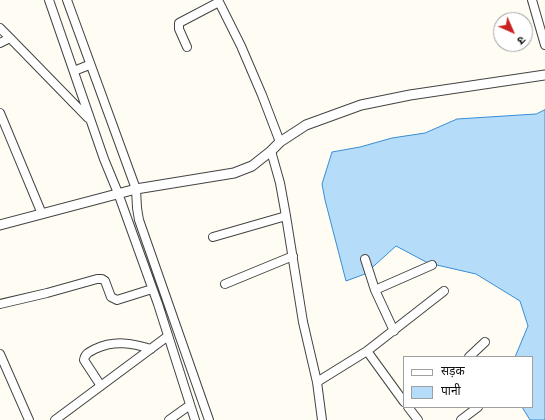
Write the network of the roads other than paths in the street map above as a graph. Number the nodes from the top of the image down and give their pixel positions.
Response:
1 (49, 0) edge
2 (67, 0) edge
3 (532, 0) edge
4 (218, 1) edge
5 (0, 28) edge
6 (10, 38) junction
7 (0, 43) edge
8 (545, 44) edge
9 (187, 47) dead end
10 (89, 64) junction
11 (74, 71) junction
12 (545, 75) edge
13 (0, 113) edge
14 (91, 121) junction
15 (280, 142) junction
16 (271, 151) junction
17 (136, 189) junction
18 (118, 193) junction
19 (42, 214) junction
20 (286, 216) junction
21 (0, 226) edge
22 (213, 237) dead end
23 (293, 256) junction
24 (365, 260) dead end
25 (432, 265) dead end
26 (225, 284) dead end
27 (152, 290) junction
28 (375, 290) junction
29 (444, 291) dead end
30 (0, 304) edge
31 (394, 331) junction
32 (168, 336) junction
33 (485, 342) dead end
34 (151, 350) junction
35 (367, 351) junction
36 (0, 354) edge
37 (470, 356) edge
38 (317, 382) junction
39 (101, 386) junction
40 (403, 401) edge
41 (190, 405) junction
42 (409, 408) edge
43 (477, 408) edge
44 (29, 420) edge
45 (56, 420) edge
46 (169, 420) edge
47 (195, 420) edge
48 (209, 420) edge
49 (322, 420) edge
50 (418, 420) edge
51 (461, 420) edge

1 - 11 street
2 - 10 street
3 - 8 street
4 - 9 street
4 - 15 street
5 - 6 street
6 - 7 street
6 - 14 street
10 - 11 street
10 - 17 street
11 - 14 street
12 - 15 street
13 - 19 street
14 - 18 street
15 - 16 street
16 - 17 street
16 - 20 street
17 - 18 street
17 - 48 street
18 - 19 street
18 - 27 street
19 - 21 street
20 - 22 street
20 - 23 street
23 - 26 street
23 - 38 street
24 - 28 street
25 - 28 street
27 - 30 street
27 - 32 street
28 - 31 street
29 - 31 street
31 - 35 street
32 - 34 street
32 - 41 street
33 - 37 street
34 - 39 street
34 - 39 street
35 - 38 street
35 - 40 street
36 - 44 street
38 - 49 street
39 - 45 street
41 - 46 street
41 - 47 street
42 - 50 street
43 - 51 street

